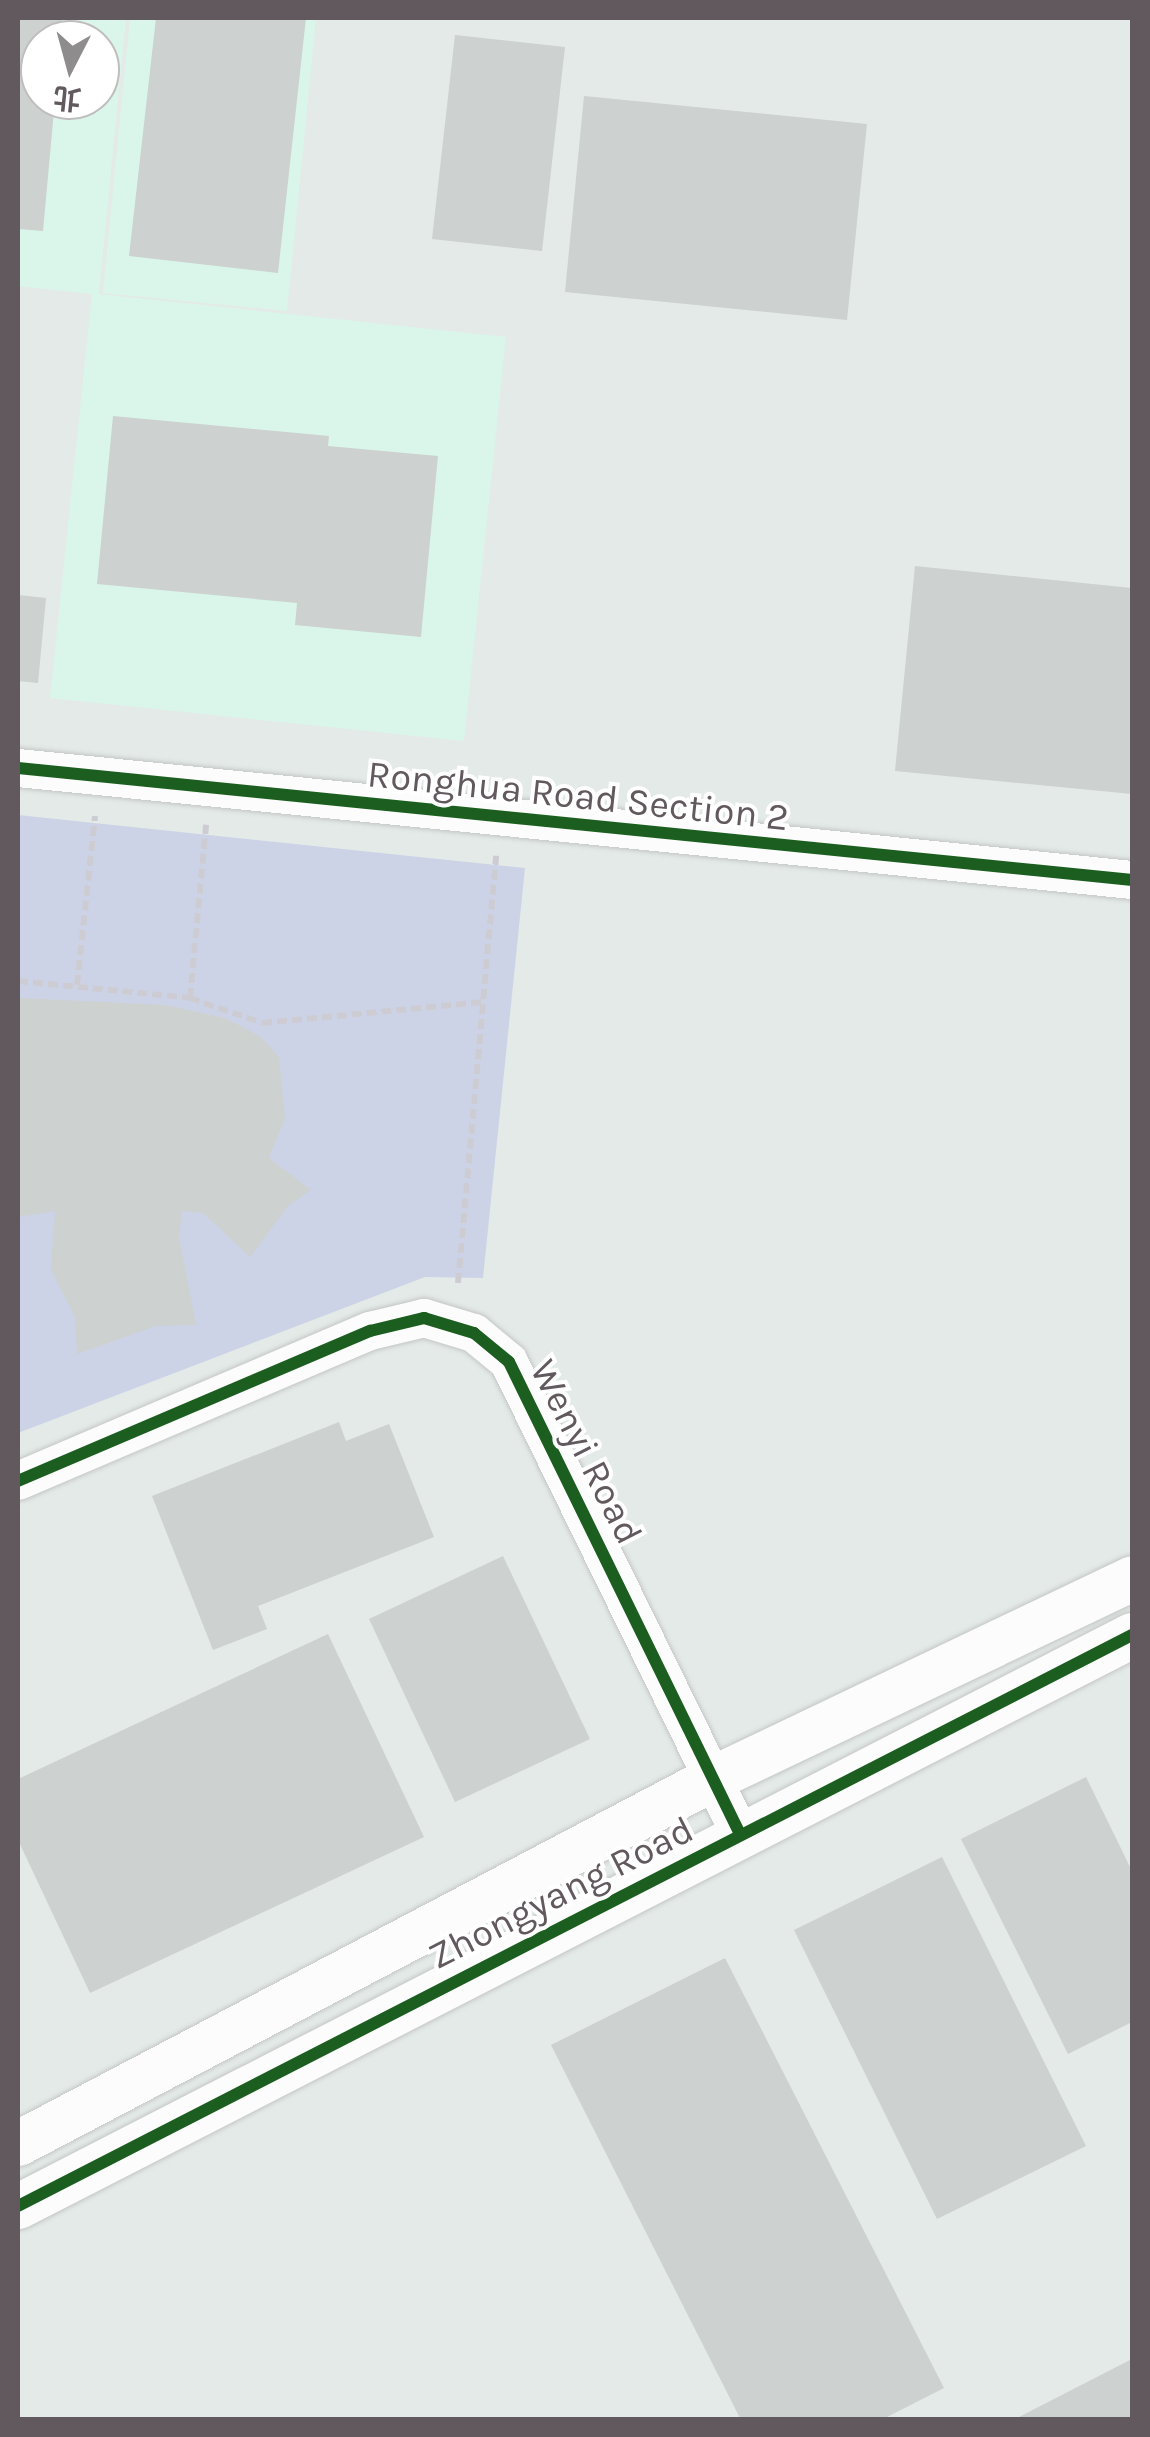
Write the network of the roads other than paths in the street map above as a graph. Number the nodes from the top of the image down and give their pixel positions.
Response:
1 (18, 768) edge
2 (1132, 880) edge
3 (18, 1481) edge
4 (1132, 1578) edge
5 (1132, 1635) edge
6 (713, 1778) junction
7 (740, 1834) junction
8 (18, 2143) edge
9 (18, 2206) edge

1 - 2 street, Ronghua Road Section 2
3 - 6 street, Wenyi Road
4 - 6 street, Zhongyang Road
5 - 7 street, Zhongyang Road
6 - 7 street, Wenyi Road
6 - 8 street, Zhongyang Road
7 - 9 street, Zhongyang Road

